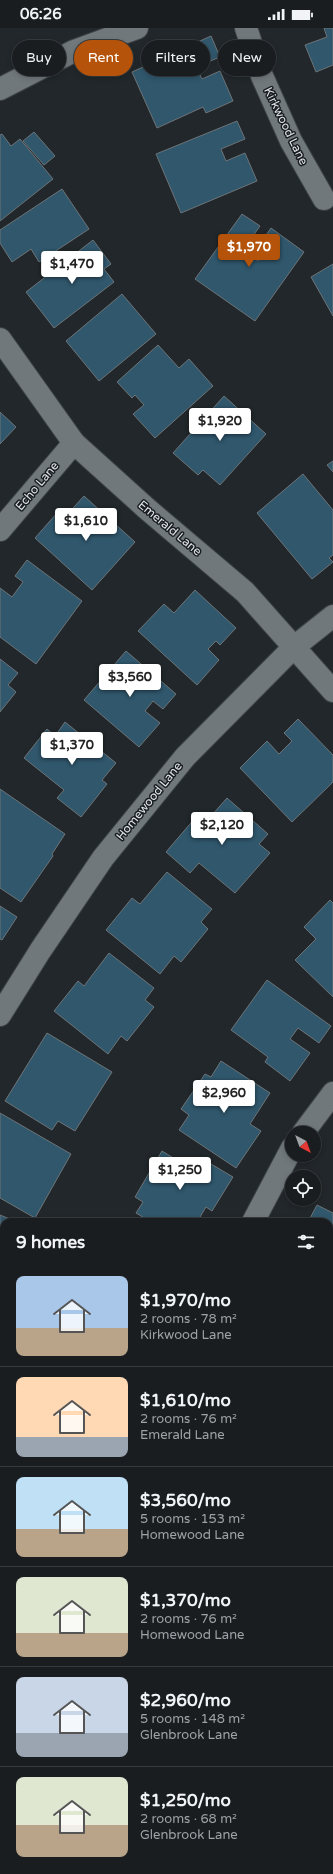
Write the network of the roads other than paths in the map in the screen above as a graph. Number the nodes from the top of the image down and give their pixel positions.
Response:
1 (137, 28) edge
2 (246, 28) edge
3 (0, 89) edge
4 (324, 199) dead end
5 (0, 338) edge
6 (74, 443) junction
7 (0, 530) edge
8 (333, 616) edge
9 (294, 647) junction
10 (333, 691) edge
11 (0, 1015) edge
12 (333, 1093) edge
13 (308, 1126) edge
14 (285, 1161) edge
15 (255, 1218) edge

1 - 3 street
2 - 4 street, Kirkwood Lane
5 - 6 street, Emerald Lane
6 - 7 street, Echo Lane
6 - 9 street, Emerald Lane
8 - 9 street, Homewood Lane
9 - 10 street, Emerald Lane
9 - 11 street, Homewood Lane
12 - 13 street
14 - 15 street

